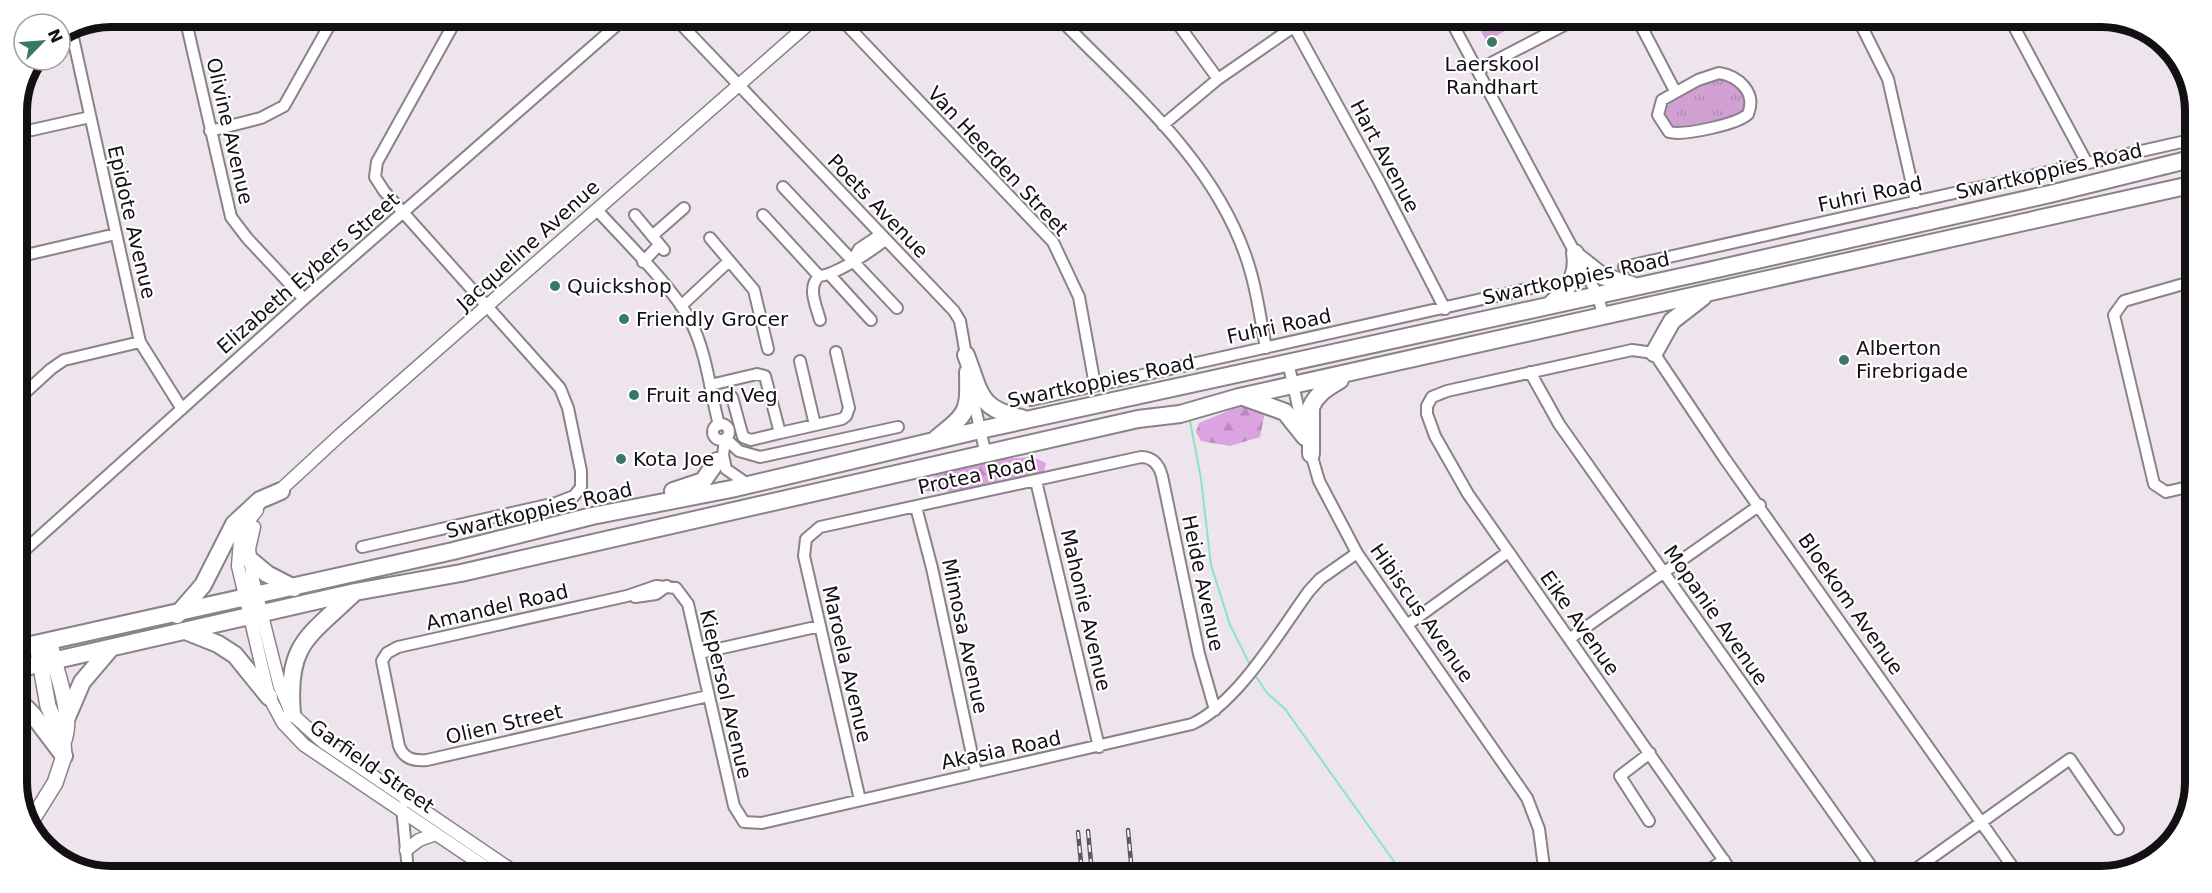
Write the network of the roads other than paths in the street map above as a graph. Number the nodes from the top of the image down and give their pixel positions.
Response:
1 (187, 27) edge
2 (329, 27) edge
3 (452, 27) edge
4 (615, 27) edge
5 (683, 27) edge
6 (805, 27) edge
7 (849, 27) edge
8 (1068, 27) edge
9 (1180, 27) edge
10 (1288, 27) edge
11 (1298, 27) edge
12 (1454, 27) edge
13 (1560, 27) edge
14 (1642, 27) edge
15 (1862, 27) edge
16 (2014, 27) edge
17 (73, 36) edge
18 (1478, 70) junction
19 (1218, 79) junction
20 (737, 86) junction
21 (1675, 91) junction
22 (90, 117) junction
23 (1163, 125) junction
24 (27, 130) edge
25 (210, 131) junction
26 (2185, 141) edge
27 (2185, 160) edge
28 (2087, 163) junction
29 (2185, 186) edge
30 (783, 187) dead end
31 (1916, 202) junction
32 (684, 208) dead end
33 (597, 210) junction
34 (403, 213) junction
35 (635, 215) dead end
36 (763, 215) dead end
37 (116, 234) junction
38 (652, 236) junction
39 (883, 237) junction
40 (710, 238) dead end
41 (27, 255) edge
42 (1577, 255) junction
43 (853, 259) junction
44 (729, 261) junction
45 (643, 262) junction
46 (1624, 267) dead end
47 (825, 276) junction
48 (2185, 284) edge
49 (1636, 286) junction
50 (1536, 287) dead end
51 (1714, 290) junction
52 (1597, 294) junction
53 (304, 299) junction
54 (681, 306) junction
55 (1549, 306) junction
56 (488, 307) junction
57 (897, 308) dead end
58 (1445, 309) junction
59 (1604, 317) junction
60 (820, 320) dead end
61 (871, 320) dead end
62 (140, 342) junction
63 (1266, 348) junction
64 (768, 349) dead end
65 (836, 352) dead end
66 (1654, 353) junction
67 (800, 361) dead end
68 (1288, 362) junction
69 (967, 363) junction
70 (1530, 372) junction
71 (1348, 375) junction
72 (710, 385) junction
73 (1095, 385) junction
74 (1294, 386) junction
75 (27, 391) edge
76 (732, 397) dead end
77 (1239, 397) junction
78 (1031, 400) dead end
79 (182, 410) junction
80 (1028, 419) junction
81 (814, 425) junction
82 (898, 427) dead end
83 (980, 430) junction
84 (780, 433) junction
85 (1305, 437) junction
86 (723, 439) junction
87 (934, 441) junction
88 (739, 451) junction
89 (1311, 454) junction
90 (986, 455) junction
91 (720, 458) junction
92 (1156, 463) joint
93 (1036, 481) junction
94 (749, 484) junction
95 (834, 488) junction
96 (2185, 488) edge
97 (731, 489) junction
98 (275, 495) junction
99 (1760, 505) junction
100 (916, 507) junction
101 (592, 516) junction
102 (808, 536) joint
103 (362, 547) dead end
104 (27, 548) edge
105 (1508, 552) junction
106 (1357, 553) junction
107 (249, 560) junction
108 (1662, 572) junction
109 (667, 586) joint
110 (294, 588) junction
111 (355, 592) junction
112 (251, 597) junction
113 (177, 615) junction
114 (256, 616) junction
115 (1407, 625) junction
116 (820, 626) junction
117 (189, 632) junction
118 (1569, 639) junction
119 (43, 644) junction
120 (27, 646) edge
121 (110, 649) junction
122 (700, 653) junction
123 (382, 661) joint
124 (47, 663) junction
125 (27, 667) edge
126 (708, 696) junction
127 (269, 697) junction
128 (27, 709) edge
129 (1215, 710) junction
130 (292, 714) junction
131 (67, 717) junction
132 (1099, 747) junction
133 (64, 750) junction
134 (1650, 753) junction
135 (976, 773) junction
136 (860, 800) junction
137 (404, 804) junction
138 (34, 816) edge
139 (741, 819) joint
140 (1649, 821) dead end
141 (1982, 824) junction
142 (2118, 829) dead end
143 (436, 834) junction
144 (406, 850) junction
145 (1724, 860) junction
146 (408, 866) edge
147 (484, 866) edge
148 (505, 866) edge
149 (1544, 866) edge
150 (1715, 866) edge
151 (1728, 866) edge
152 (1871, 866) edge
153 (1921, 866) edge
154 (2012, 866) edge

1 - 25 street, Olivine Avenue
2 - 25 street
3 - 34 street
4 - 34 street, Elizabeth Eybers Street
5 - 20 street, Poets Avenue
6 - 20 street, Jacqueline Avenue
7 - 73 street, Van Heerden Street
8 - 23 street
9 - 19 street
10 - 19 street
11 - 58 street, Hart Avenue
12 - 18 street
13 - 18 street
14 - 21 street
15 - 31 street
16 - 28 street
17 - 22 street, Epidote Avenue
18 - 42 street
19 - 23 street
20 - 33 street, Jacqueline Avenue
20 - 39 street, Poets Avenue
21 - 21 street
22 - 24 street
22 - 37 street, Epidote Avenue
23 - 63 street
25 - 53 street, Olivine Avenue
26 - 28 street, Fuhri Road
27 - 49 main road, Swartkoppies Road
28 - 31 street, Fuhri Road
29 - 51 main road
30 - 43 street
31 - 46 street, Fuhri Road
32 - 38 street
33 - 45 street
33 - 56 street, Jacqueline Avenue
34 - 53 street, Elizabeth Eybers Street
34 - 56 street
35 - 38 street
36 - 47 street
37 - 41 street
37 - 62 street, Epidote Avenue
38 - 45 street
39 - 43 street
39 - 69 street, Poets Avenue
40 - 44 street
42 - 49 main road
42 - 52 street
42 - 55 main road
43 - 47 street
43 - 57 street
44 - 54 street
44 - 64 street
45 - 54 street
47 - 60 street
47 - 61 street
48 - 96 street
49 - 52 main road, Swartkoppies Road
50 - 58 street, Fuhri Road
51 - 59 main road
51 - 66 main road
52 - 55 main road, Swartkoppies Road
52 - 59 street
53 - 79 street, Elizabeth Eybers Street
54 - 72 street
55 - 68 main road, Swartkoppies Road
56 - 98 street, Jacqueline Avenue
56 - 103 street
58 - 63 street, Fuhri Road
59 - 71 main road
62 - 75 street
62 - 79 street, Epidote Avenue
63 - 73 street, Fuhri Road
65 - 81 street
66 - 70 street
66 - 99 street, Bloekom Avenue
67 - 81 street
68 - 74 street, Hibiscus Avenue
68 - 80 main road, Swartkoppies Road
69 - 80 main road
69 - 83 street, Poets Avenue
69 - 87 main road
70 - 105 street, Eike Avenue
70 - 108 street, Mopanie Avenue
71 - 74 main road
71 - 89 main road
72 - 84 street
72 - 86 street
73 - 78 street, Fuhri Road
74 - 77 main road
74 - 85 street, Hibiscus Avenue
76 - 84 street
77 - 85 main road
77 - 90 main road
79 - 104 street, Elizabeth Eybers Street
80 - 83 main road, Swartkoppies Road
81 - 84 street
82 - 88 street
83 - 87 main road, Swartkoppies Road
83 - 90 street, Poets Avenue
85 - 89 street, Hibiscus Avenue
86 - 88 street
86 - 91 street
87 - 94 main road, Swartkoppies Road
88 - 91 street
89 - 106 street, Hibiscus Avenue
90 - 95 main road
91 - 94 street
91 - 97 street
91 - 101 main road
92 - 93 street, Protea Road
92 - 129 street, Heide Avenue
93 - 100 street, Protea Road
93 - 132 street, Mahonie Avenue
94 - 97 main road, Swartkoppies Road
95 - 97 main road
95 - 111 main road
97 - 101 main road, Swartkoppies Road
98 - 107 street, Jacqueline Avenue
98 - 112 street, Jacqueline Avenue
98 - 113 main road
99 - 108 street
99 - 141 street, Bloekom Avenue
100 - 102 street, Protea Road
100 - 135 street, Mimosa Avenue
101 - 110 main road, Swartkoppies Road
102 - 116 street, Maroela Avenue
105 - 115 street
105 - 118 street, Eike Avenue
106 - 115 street, Hibiscus Avenue
106 - 129 street, Akasia Road
107 - 110 main road
107 - 112 street, Jacqueline Avenue
108 - 118 street
108 - 152 street, Mopanie Avenue
109 - 122 street, Kiepersol Avenue
109 - 123 street, Amandel Road
110 - 112 main road, Swartkoppies Road
111 - 114 main road
111 - 130 main road
112 - 113 main road, Swartkoppies Road
112 - 114 street, Jacqueline Avenue
113 - 119 main road, Swartkoppies Road
114 - 117 main road
114 - 127 street, Garfield Street
114 - 130 street
115 - 149 street, Hibiscus Avenue
116 - 122 street
116 - 136 street, Maroela Avenue
117 - 121 main road
117 - 127 main road
118 - 134 street, Eike Avenue
119 - 120 main road, Swartkoppies Road
119 - 124 main road
121 - 124 main road
121 - 131 main road
122 - 126 street, Kiepersol Avenue
123 - 126 street, Olien Street
124 - 125 main road
124 - 131 main road
124 - 133 main road
126 - 139 street, Kiepersol Avenue
127 - 137 street, Garfield Street
128 - 133 main road
129 - 132 street, Akasia Road
130 - 137 street, Garfield Street
131 - 133 main road
132 - 135 street, Akasia Road
133 - 138 main road
134 - 140 street
134 - 145 street, Eike Avenue
135 - 136 street, Akasia Road
136 - 139 street, Akasia Road
137 - 143 street, Garfield Street
137 - 144 street
137 - 148 street, Garfield Street
141 - 142 street
141 - 153 street
141 - 154 street, Bloekom Avenue
143 - 144 street
143 - 147 street, Garfield Street
144 - 146 street
145 - 150 street
145 - 151 street, Eike Avenue

